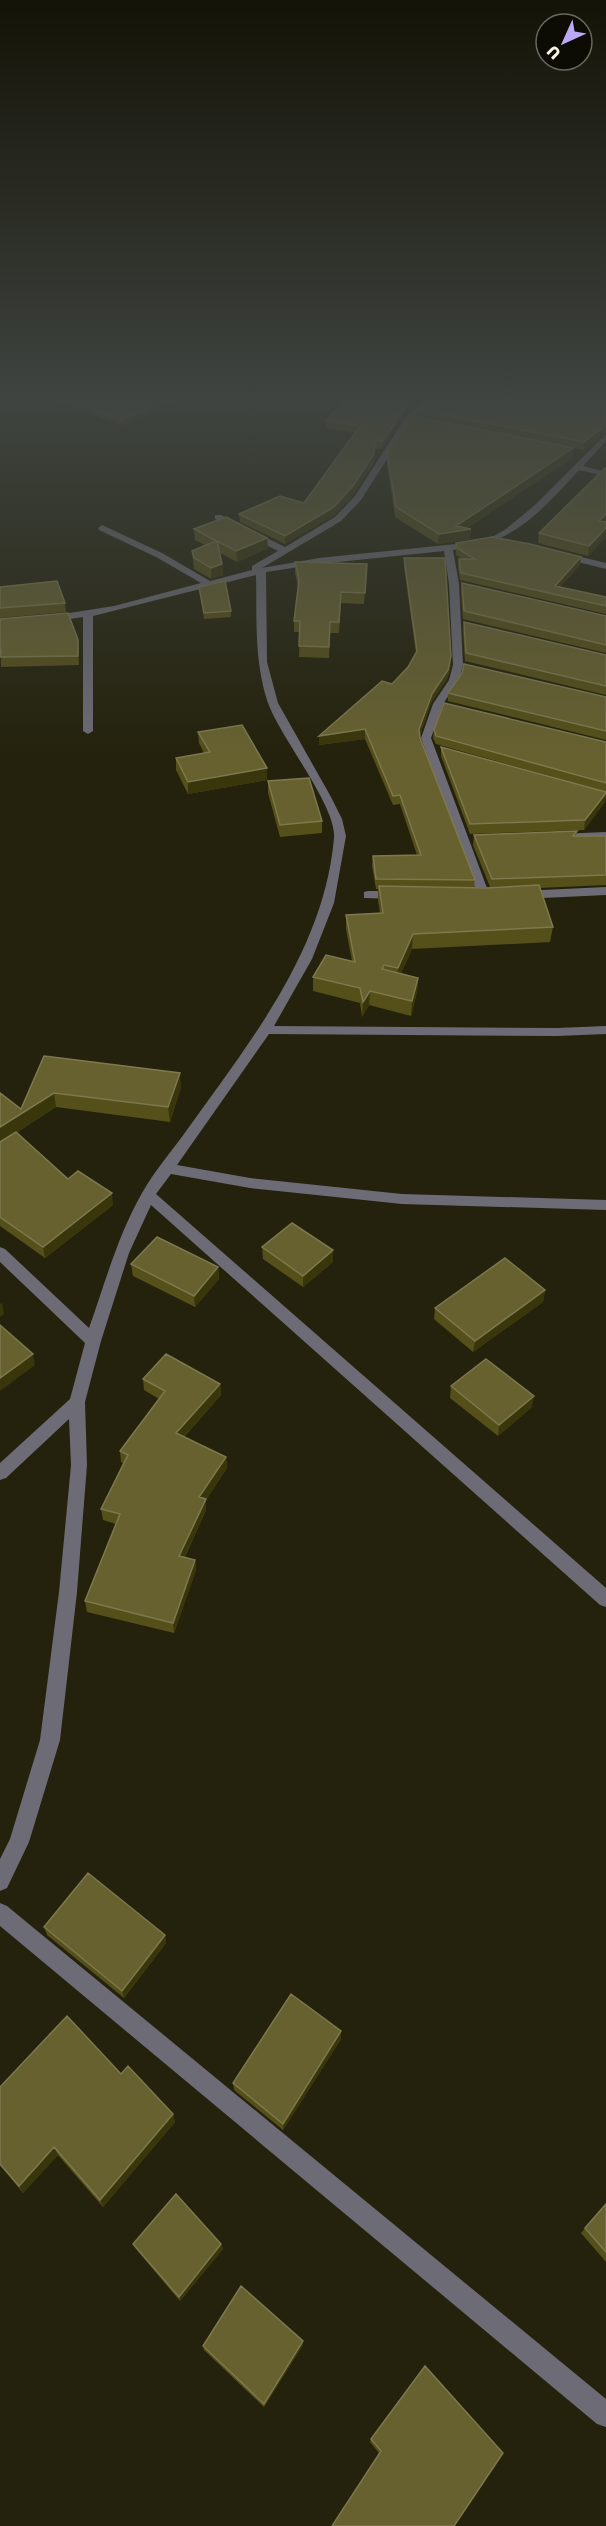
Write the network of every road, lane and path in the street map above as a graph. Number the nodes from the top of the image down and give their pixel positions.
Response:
1 (218, 517) edge
2 (340, 517) edge
3 (525, 517) edge
4 (102, 528) dead end
5 (497, 538) junction
6 (509, 541) edge
7 (448, 547) junction
8 (286, 551) junction
9 (555, 553) edge
10 (606, 566) edge
11 (261, 572) junction
12 (241, 576) junction
13 (211, 585) junction
14 (88, 616) junction
15 (44, 619) edge
16 (457, 623) junction
17 (468, 626) edge
18 (458, 665) junction
19 (469, 667) edge
20 (88, 731) dead end
21 (606, 835) edge
22 (547, 837) edge
23 (606, 891) edge
24 (368, 895) dead end
25 (415, 895) edge
26 (265, 1030) junction
27 (606, 1030) edge
28 (168, 1168) junction
29 (148, 1195) junction
30 (606, 1205) edge
31 (3, 1260) edge
32 (93, 1341) junction
33 (76, 1402) junction
34 (0, 1473) edge
35 (606, 1599) edge
36 (0, 1881) edge
37 (0, 1913) edge
38 (606, 2415) edge

1 - 8 street
2 - 8 street
3 - 5 street
4 - 13 street
5 - 6 street
5 - 7 street
7 - 11 street
7 - 16 street
8 - 12 street
9 - 10 street
11 - 12 street
11 - 26 street
12 - 13 street
13 - 14 street
14 - 15 street
14 - 20 street
16 - 17 street
16 - 18 street
18 - 19 street
18 - 23 street
21 - 22 street
24 - 25 street
26 - 27 street
26 - 28 street
28 - 29 street
28 - 30 street
29 - 32 street
29 - 35 street
31 - 32 street
32 - 33 street
33 - 34 street
33 - 36 street
37 - 38 street

